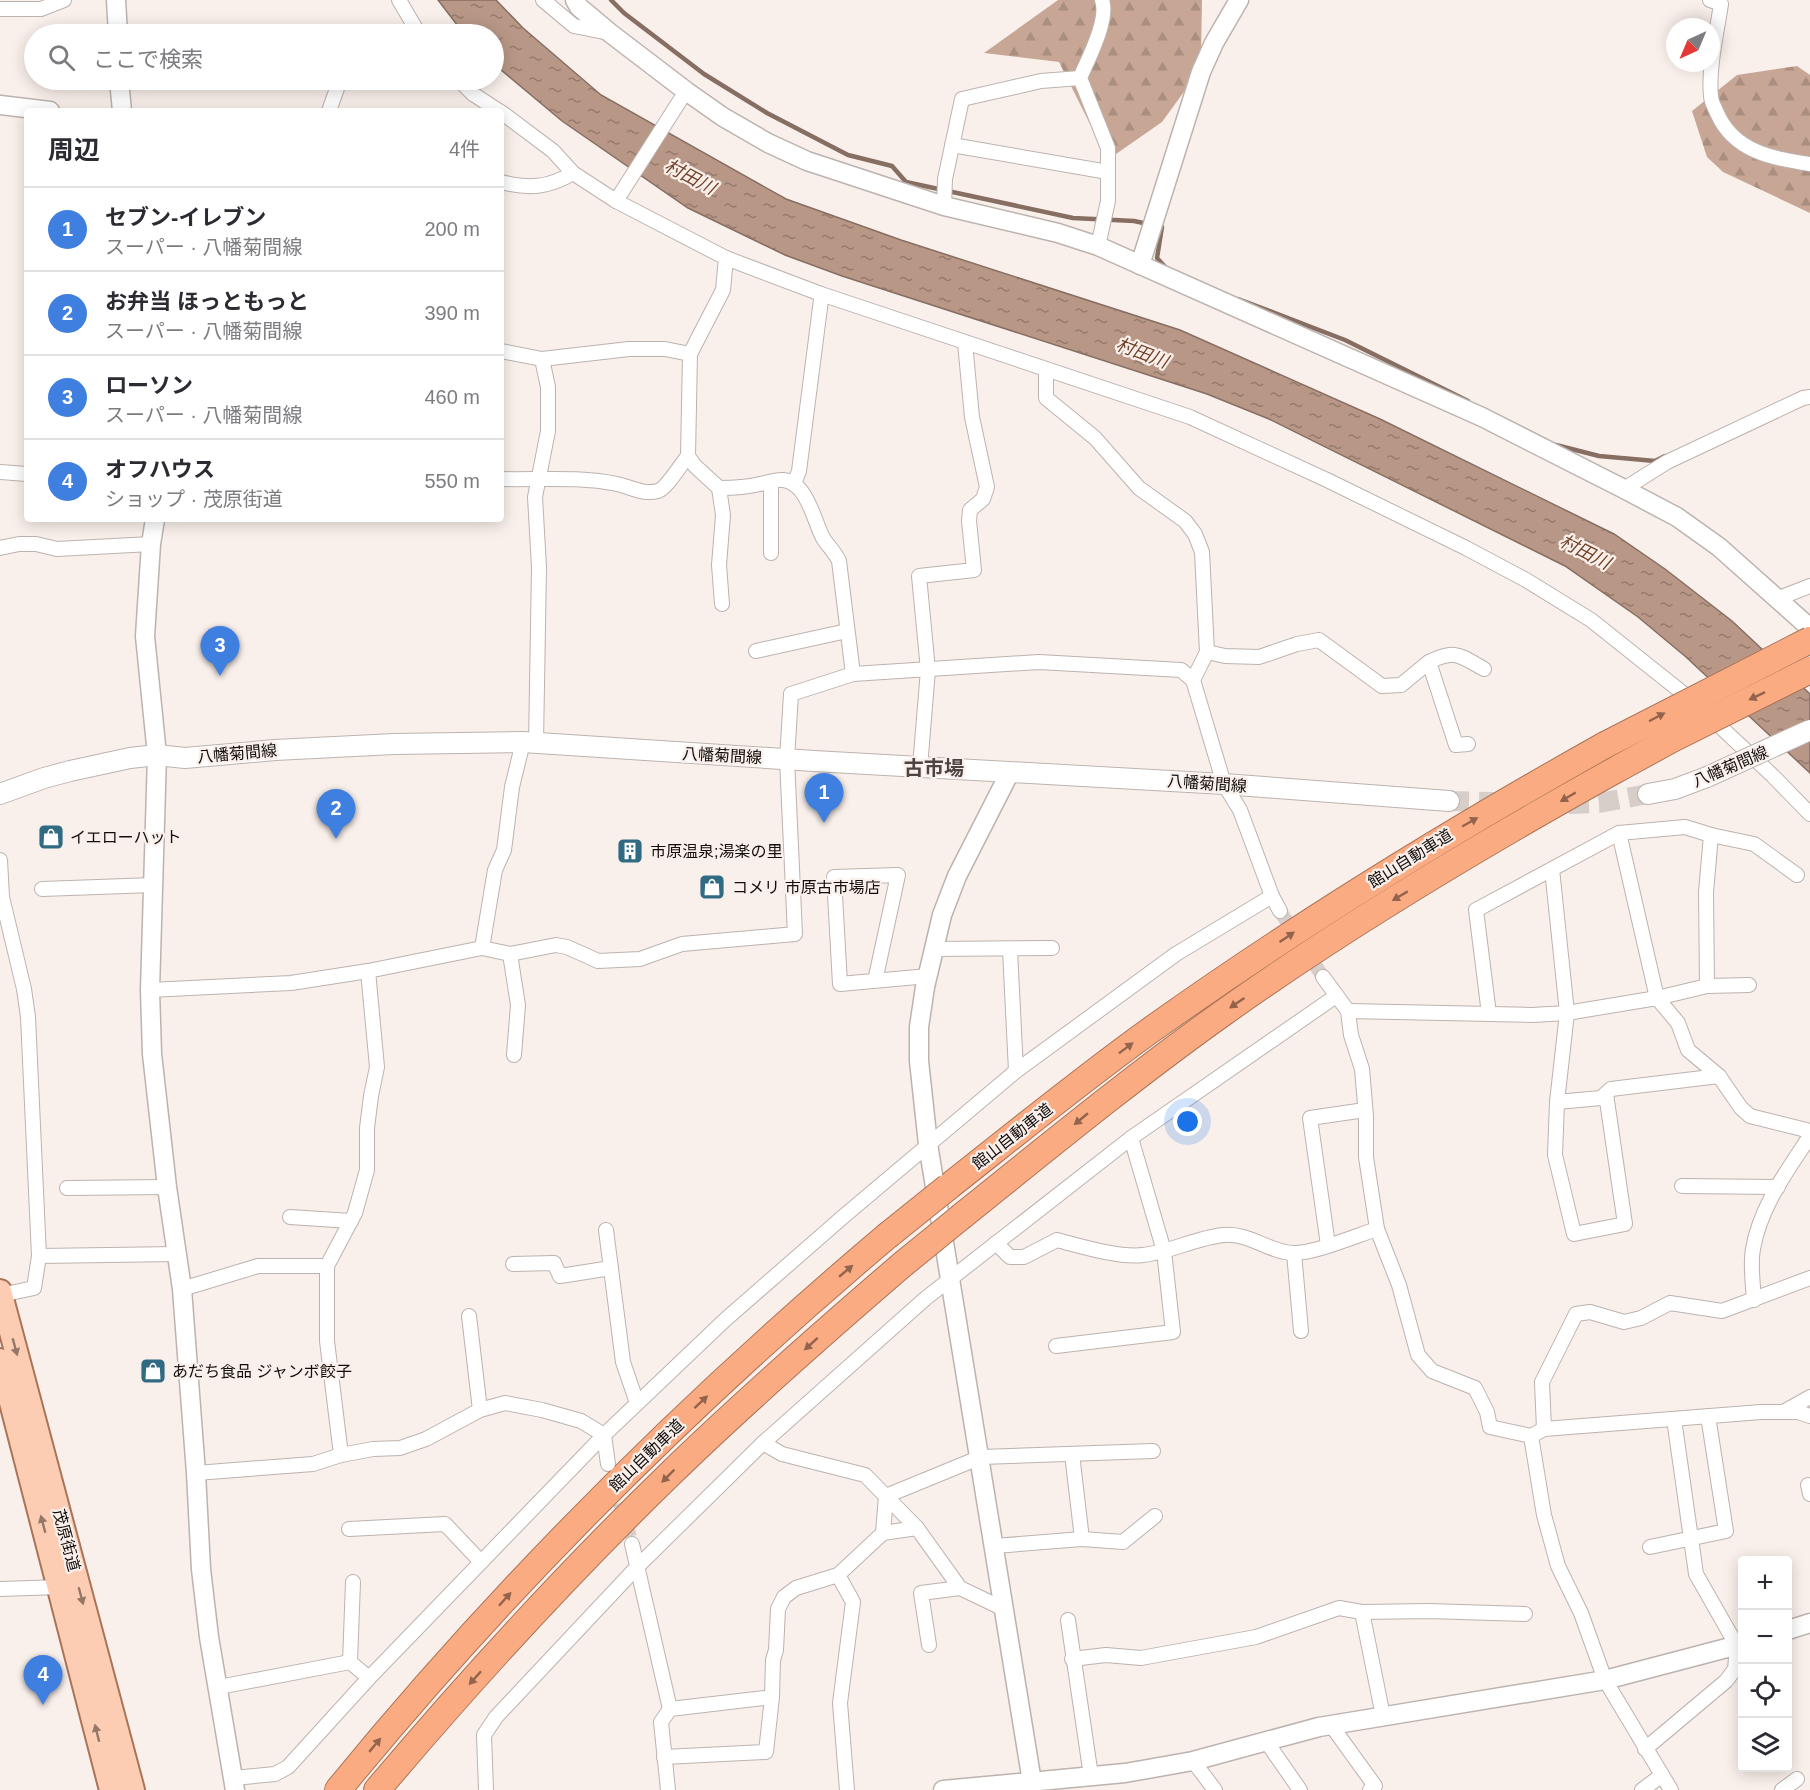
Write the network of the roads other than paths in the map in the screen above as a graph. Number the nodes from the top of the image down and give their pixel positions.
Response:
1 (64, 0) edge
2 (116, 0) edge
3 (399, 0) edge
4 (543, 0) edge
5 (575, 0) edge
6 (1102, 0) edge
7 (1239, 0) edge
8 (1710, 0) edge
9 (0, 9) edge
10 (117, 24) edge
11 (413, 24) edge
12 (610, 33) junction
13 (1080, 78) junction
14 (120, 90) edge
15 (337, 90) edge
16 (469, 90) edge
17 (686, 91) junction
18 (0, 105) edge
19 (25, 108) edge
20 (122, 108) edge
21 (331, 108) edge
22 (494, 108) edge
23 (504, 115) edge
24 (952, 145) junction
25 (1810, 164) edge
26 (1108, 172) junction
27 (573, 173) junction
28 (504, 183) edge
29 (616, 201) junction
30 (944, 206) junction
31 (1098, 246) junction
32 (726, 258) junction
33 (1140, 266) junction
34 (820, 294) junction
35 (965, 343) junction
36 (504, 352) edge
37 (690, 354) junction
38 (542, 359) junction
39 (1046, 370) junction
40 (1810, 397) edge
41 (688, 456) junction
42 (0, 472) edge
43 (24, 474) edge
44 (504, 479) edge
45 (539, 480) junction
46 (771, 482) junction
47 (794, 484) junction
48 (719, 488) junction
49 (1624, 489) junction
50 (155, 522) edge
51 (151, 544) junction
52 (0, 548) edge
53 (771, 553) dead end
54 (1810, 586) edge
55 (1779, 598) junction
56 (722, 604) dead end
57 (1810, 628) edge
58 (847, 631) junction
59 (1810, 640) edge
60 (756, 651) dead end
61 (1207, 652) junction
62 (1428, 662) junction
63 (1484, 669) dead end
64 (928, 670) junction
65 (1810, 670) edge
66 (853, 674) junction
67 (1193, 680) junction
68 (1810, 730) edge
69 (529, 743) junction
70 (1468, 744) dead end
71 (157, 755) junction
72 (787, 759) junction
73 (920, 767) junction
74 (1010, 772) junction
75 (1224, 784) junction
76 (0, 794) edge
77 (1648, 794) tunnel mouth
78 (1449, 801) tunnel mouth
79 (1810, 814) edge
80 (1619, 833) junction
81 (1711, 835) junction
82 (0, 860) edge
83 (1552, 869) junction
84 (1797, 875) dead end
85 (153, 885) junction
86 (42, 889) dead end
87 (1272, 896) junction
88 (1280, 911) tunnel mouth
89 (482, 948) junction
90 (1052, 948) dead end
91 (934, 949) junction
92 (1010, 950) junction
93 (510, 954) junction
94 (368, 970) junction
95 (928, 976) junction
96 (1323, 976) tunnel mouth
97 (875, 981) junction
98 (1749, 985) dead end
99 (1707, 986) junction
100 (150, 990) junction
101 (1336, 996) junction
102 (1657, 998) junction
103 (1348, 1011) junction
104 (1567, 1013) junction
105 (1489, 1014) junction
106 (514, 1055) dead end
107 (1016, 1071) junction
108 (1719, 1076) junction
109 (1606, 1094) junction
110 (1557, 1102) junction
111 (1365, 1110) junction
112 (1810, 1131) edge
113 (1810, 1136) edge
114 (1131, 1138) junction
115 (928, 1144) junction
116 (1682, 1186) dead end
117 (167, 1187) junction
118 (1778, 1187) junction
119 (67, 1188) dead end
120 (290, 1217) dead end
121 (351, 1221) junction
122 (1377, 1229) junction
123 (606, 1230) dead end
124 (996, 1244) junction
125 (1328, 1245) junction
126 (1164, 1251) junction
127 (1294, 1253) junction
128 (177, 1254) junction
129 (39, 1256) junction
130 (513, 1264) dead end
131 (327, 1266) junction
132 (611, 1268) junction
133 (951, 1278) junction
134 (1810, 1278) edge
135 (182, 1289) junction
136 (1, 1293) edge
137 (1754, 1300) junction
138 (469, 1316) dead end
139 (1301, 1330) dead end
140 (1056, 1346) dead end
141 (0, 1360) edge
142 (1810, 1397) edge
143 (638, 1403) junction
144 (480, 1410) junction
145 (1785, 1411) junction
146 (1708, 1416) junction
147 (1810, 1416) edge
148 (1674, 1419) junction
149 (1544, 1429) junction
150 (604, 1435) junction
151 (1531, 1437) junction
152 (763, 1443) junction
153 (1154, 1451) dead end
154 (1072, 1454) junction
155 (341, 1455) junction
156 (981, 1457) junction
157 (608, 1464) dead end
158 (196, 1473) junction
159 (886, 1497) junction
160 (1155, 1516) dead end
161 (917, 1528) junction
162 (349, 1529) dead end
163 (883, 1533) junction
164 (1690, 1538) junction
165 (1082, 1539) junction
166 (632, 1544) tunnel mouth
167 (995, 1546) junction
168 (1650, 1547) dead end
169 (481, 1562) junction
170 (637, 1567) junction
171 (838, 1575) junction
172 (353, 1582) dead end
173 (60, 1587) junction
174 (960, 1588) junction
175 (0, 1589) edge
176 (1004, 1609) junction
177 (1362, 1612) junction
178 (1526, 1614) dead end
179 (1068, 1620) dead end
180 (1810, 1623) edge
181 (1792, 1629) edge
182 (1738, 1642) edge
183 (929, 1645) dead end
184 (1738, 1646) edge
185 (1738, 1657) edge
186 (1072, 1659) junction
187 (350, 1662) junction
188 (369, 1678) junction
189 (1605, 1680) junction
190 (219, 1687) junction
191 (772, 1697) junction
192 (669, 1709) junction
193 (1383, 1716) junction
194 (1331, 1725) junction
195 (1266, 1741) junction
196 (1645, 1749) junction
197 (664, 1757) junction
198 (1193, 1761) junction
199 (1662, 1775) junction
200 (1091, 1776) junction
201 (1797, 1779) dead end
202 (235, 1784) edge
203 (1034, 1786) edge
204 (111, 1790) edge
205 (133, 1790) edge
206 (338, 1790) edge
207 (377, 1790) edge
208 (486, 1790) edge
209 (668, 1790) edge
210 (847, 1790) edge
211 (943, 1790) edge
212 (1215, 1790) edge
213 (1300, 1790) edge
214 (1370, 1790) edge
215 (1642, 1790) edge
216 (1671, 1790) edge
217 (1782, 1790) edge

1 - 9 street
2 - 10 street
3 - 11 street
4 - 12 street
5 - 12 street
6 - 13 street
7 - 33 street
8 - 25 street
12 - 17 street
13 - 24 street
13 - 26 street
14 - 20 street
15 - 21 street
16 - 22 street
17 - 29 street
17 - 30 street
18 - 19 street
23 - 27 street
24 - 26 street
24 - 30 street
26 - 31 street
27 - 28 street
27 - 29 street
29 - 32 street
30 - 31 street
31 - 33 street
32 - 34 street
32 - 37 street
33 - 49 street
34 - 35 street
34 - 47 street
35 - 39 street
35 - 64 street
36 - 38 street
37 - 38 street
37 - 41 street
38 - 45 street
39 - 61 street
39 - 79 street
40 - 49 street
41 - 45 street
41 - 48 street
42 - 43 street
44 - 45 street
45 - 69 street
46 - 47 street
46 - 48 street
46 - 53 street
47 - 58 street
48 - 56 street
49 - 55 street
50 - 51 street
51 - 52 street
51 - 71 street
54 - 55 street
55 - 57 street
58 - 60 street
58 - 66 street
206 -> 59 highway, 館山自動車道, bridge
61 - 62 street
61 - 67 street
62 - 63 street
62 - 70 street
64 - 66 street
64 - 67 street
64 - 73 street
65 -> 207 highway, 館山自動車道, bridge
66 - 72 street
67 - 75 street
68 - 77 main road, 八幡菊間線, bridge
69 - 71 main road, 八幡菊間線
69 - 72 main road, 八幡菊間線
69 - 89 street
71 - 76 main road, 八幡菊間線
71 - 85 street
72 - 73 main road, 八幡菊間線
72 - 93 street
73 - 74 main road, 八幡菊間線
74 - 75 main road, 八幡菊間線
74 - 91 street
75 - 78 main road, 八幡菊間線
75 - 87 street
80 - 81 street
80 - 83 street
80 - 102 street
81 - 84 street
81 - 99 street
82 - 129 street
83 - 104 street
83 - 105 street
85 - 86 street
85 - 100 street
87 - 88 street
87 - 107 street
89 - 93 street
89 - 94 street
90 - 92 street
91 - 92 street
91 - 95 street
92 - 107 street
93 - 106 street
94 - 100 street
94 - 121 street
95 - 97 street
95 - 115 street
96 - 101 street
97 - 97 street
98 - 99 street
99 - 102 street
100 - 117 street
101 - 103 street
101 - 114 street
102 - 104 street
102 - 108 street
103 - 105 street
103 - 111 street
104 - 105 street
104 - 110 street
107 - 115 street
108 - 109 street
108 - 112 street
109 - 110 street
109 - 110 street
111 - 122 street
111 - 125 street
113 - 118 street
114 - 124 street
114 - 126 street
115 - 133 street
115 - 143 street
116 - 118 street
117 - 119 street
117 - 128 street
118 - 137 street
120 - 121 street
121 - 131 street
122 - 125 street
122 - 151 street
123 - 132 street
124 - 126 street
124 - 133 street
125 - 127 street
126 - 127 street
126 - 140 street
127 - 139 street
128 - 129 street
128 - 135 street
129 - 136 street
130 - 132 street
131 - 135 street
131 - 155 street
132 - 143 street
133 - 152 street
133 - 156 street
134 - 137 street
135 - 158 street
136 -> 205 main road, 茂原街道
137 - 149 street
138 - 144 street
173 -> 141 main road, 茂原街道
142 - 145 street
143 - 150 street
144 - 150 street
144 - 155 street
145 - 146 street
145 - 147 street
146 - 148 street
146 - 164 street
148 - 149 street
148 - 164 street
149 - 151 street
150 - 157 street
150 - 169 street
151 - 189 street
152 - 159 street
152 - 170 street
153 - 154 street
154 - 156 street
154 - 165 street
155 - 158 street
156 - 159 street
156 - 167 street
158 - 190 street
159 - 161 street
159 - 163 street
160 - 165 street
161 - 163 street
161 - 174 street
162 - 169 street
163 - 171 street
164 - 168 street
164 - 182 street
165 - 167 street
166 - 170 street
167 - 176 street
169 - 188 street
170 - 192 street
170 - 208 street
171 - 191 street
171 - 210 street
172 - 187 street
173 - 175 street
204 -> 173 main road, 茂原街道
174 - 176 street
174 - 183 street
176 - 203 street
177 - 178 street
177 - 186 street
177 - 193 street
179 - 186 street
180 - 181 street
184 - 189 street
185 - 196 street
186 - 200 street
187 - 188 street
187 - 190 street
188 - 202 street
189 - 193 street
189 - 196 street
190 - 202 street
191 - 192 street
191 - 197 street
192 - 197 street
193 - 194 street
194 - 195 street
194 - 214 street
195 - 198 street
195 - 213 street
196 - 199 street
197 - 209 street
198 - 200 street
198 - 212 street
199 - 215 street
199 - 216 street
200 - 203 street
201 - 217 street
203 - 211 street

